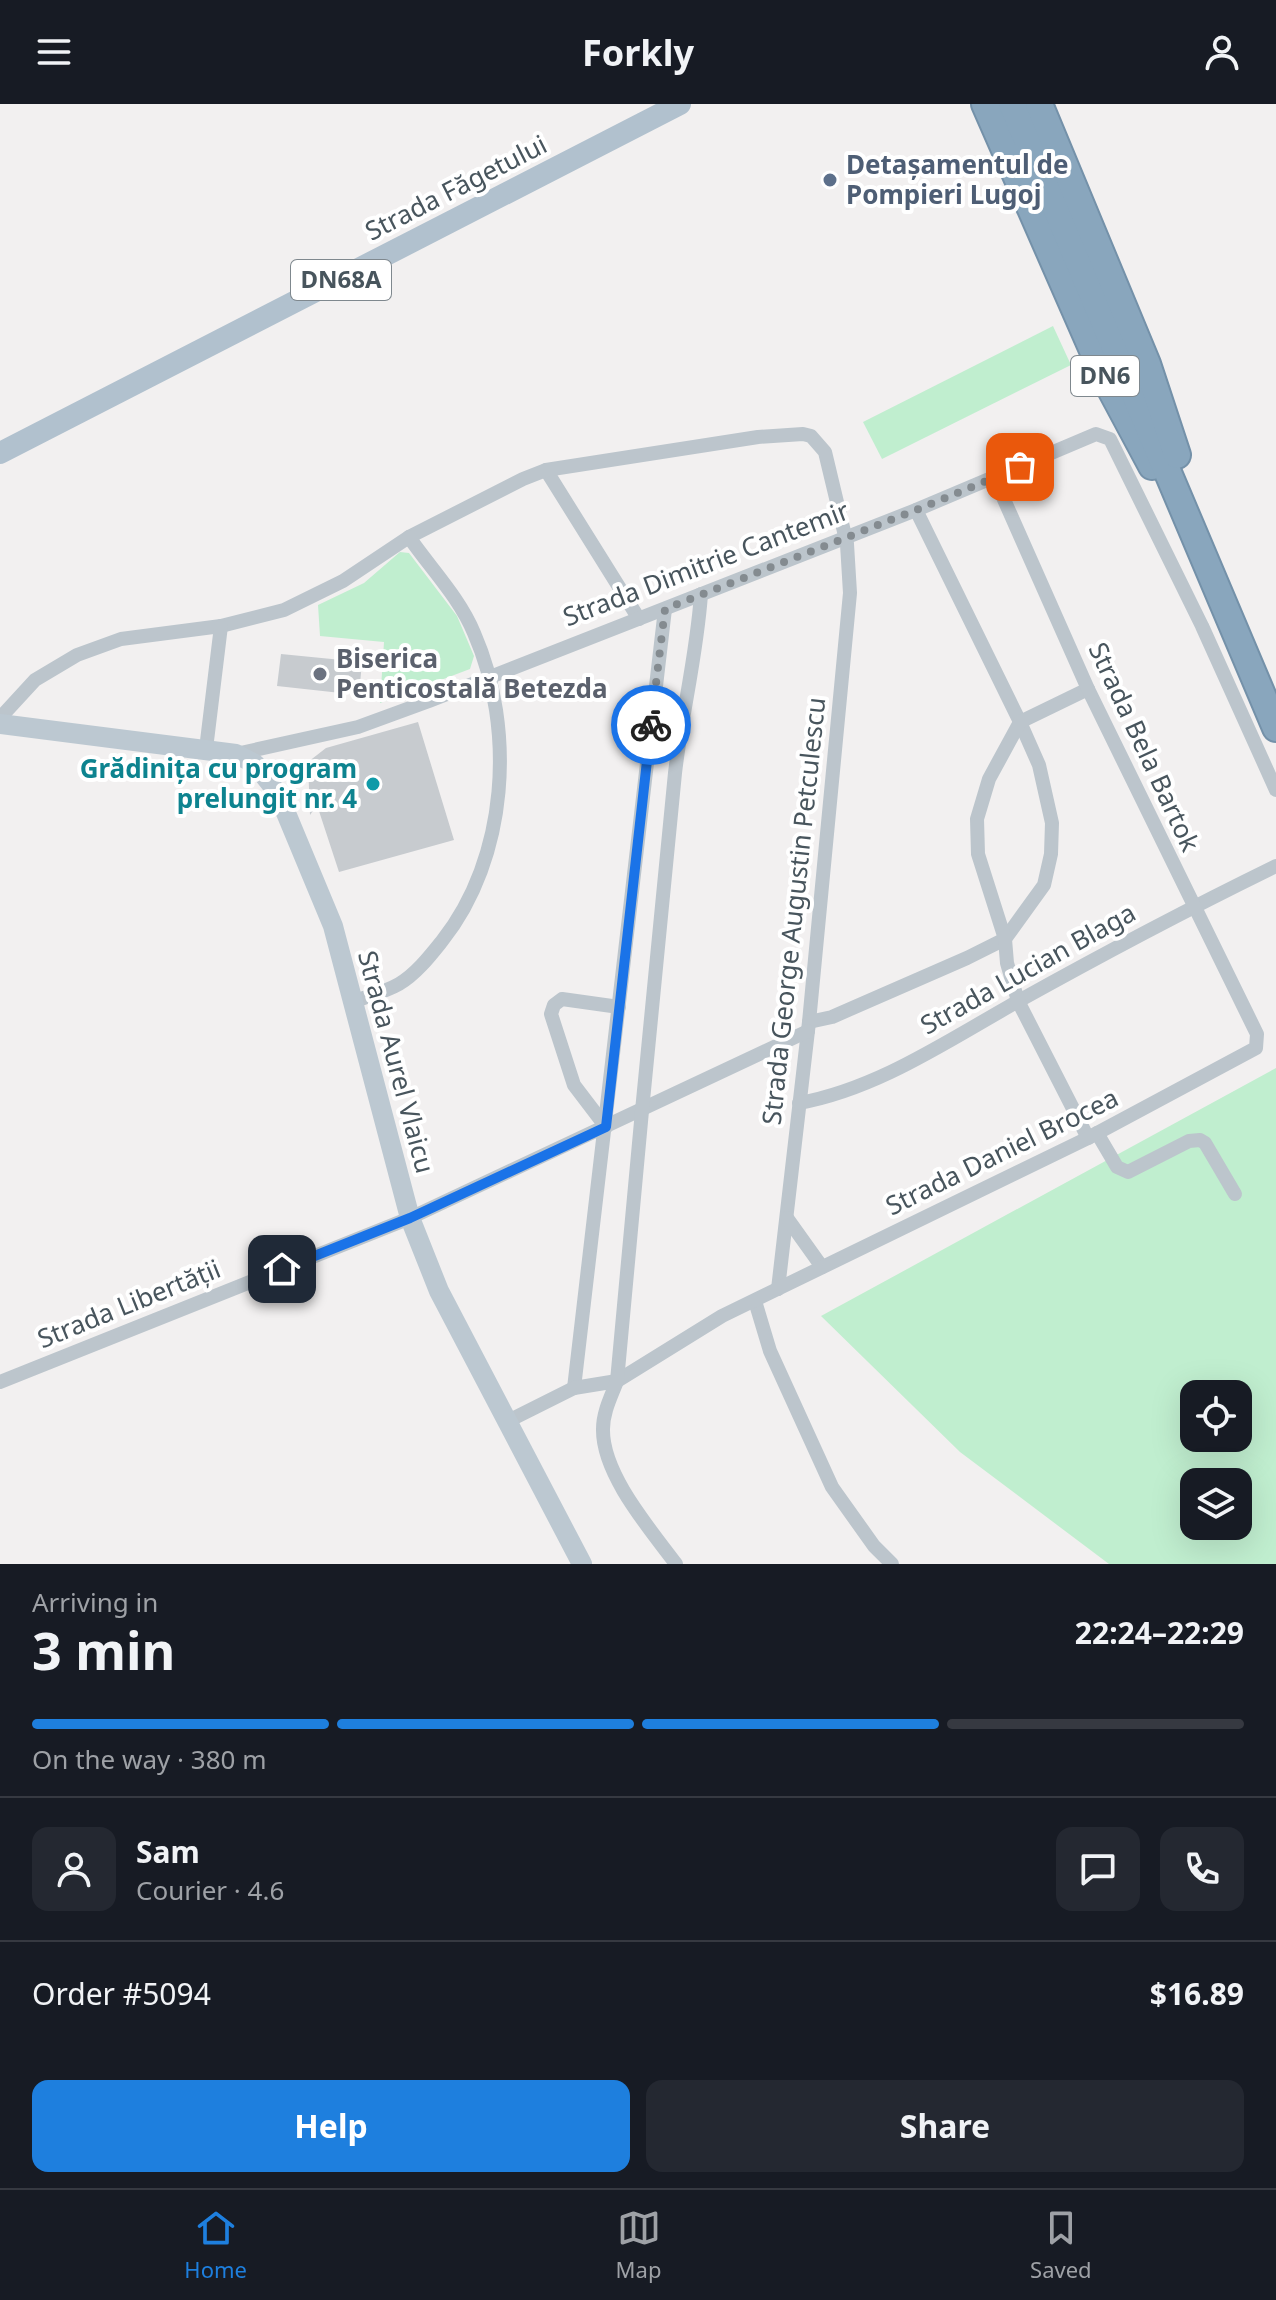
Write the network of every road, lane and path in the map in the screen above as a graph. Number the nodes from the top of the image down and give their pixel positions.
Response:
1 (680, 104) edge
2 (985, 104) edge
3 (1012, 104) edge
4 (1039, 104) edge
5 (0, 453) edge
6 (546, 470) junction
7 (994, 477) junction
8 (916, 510) junction
9 (409, 537) junction
10 (845, 538) junction
11 (701, 594) junction
12 (665, 609) junction
13 (639, 619) junction
14 (221, 626) junction
15 (1241, 640) junction
16 (489, 677) junction
17 (1088, 689) junction
18 (0, 721) edge
19 (1020, 722) junction
20 (1276, 728) edge
21 (206, 749) junction
22 (236, 754) junction
23 (1276, 790) edge
24 (1276, 866) edge
25 (1194, 906) junction
26 (1005, 939) junction
27 (1018, 1001) junction
28 (353, 1002) junction
29 (619, 1007) junction
30 (808, 1026) junction
31 (1257, 1034) joint
32 (799, 1103) junction
33 (641, 1110) junction
34 (606, 1127) junction
35 (1092, 1136) junction
36 (1235, 1194) dead end
37 (410, 1218) junction
38 (787, 1218) junction
39 (822, 1267) junction
40 (778, 1289) junction
41 (755, 1301) junction
42 (617, 1381) junction
43 (0, 1382) edge
44 (574, 1388) junction
45 (506, 1422) junction
46 (582, 1564) edge
47 (676, 1564) edge
48 (892, 1564) edge

1 - 5 main road, Strada Făgetului / DN68A
2 - 15 highway, DN6
3 - 15 highway, DN6
4 - 15 highway, DN6
6 - 9 street, Strada George Augustin Petculescu
6 - 10 street, Strada George Augustin Petculescu
6 - 13 street
7 - 8 street, Strada Dimitrie Cantemir
7 - 17 street, Strada Bela Bartok
7 - 23 street, Strada Dimitrie Cantemir
8 - 10 street, Strada Dimitrie Cantemir
8 - 19 street
9 - 14 street, Strada George Augustin Petculescu
9 - 16 street
10 - 11 street, Strada Dimitrie Cantemir
10 - 30 street, Strada George Augustin Petculescu
11 - 12 street, Strada Dimitrie Cantemir
11 - 33 street
12 - 13 street, Strada Dimitrie Cantemir
12 - 29 street
13 - 16 street, Strada Dimitrie Cantemir
14 - 18 street, Strada George Augustin Petculescu
14 - 21 street
15 - 20 highway, DN6
16 - 22 street, Strada Dimitrie Cantemir
16 - 28 street
17 - 19 street
17 - 25 street, Strada Bela Bartok
18 - 21 street, Strada Dimitrie Cantemir
19 - 26 street
19 - 26 street
21 - 22 street, Strada Dimitrie Cantemir
22 - 28 street, Strada Aurel Vlaicu
24 - 25 street, Strada Lucian Blaga
25 - 27 street, Strada Lucian Blaga
25 - 31 street, Strada Bela Bartok
26 - 27 street
26 - 30 street, Strada Libertății
27 - 32 street, Strada Lucian Blaga
27 - 35 street
28 - 37 street, Strada Aurel Vlaicu
29 - 34 street
29 - 34 street
30 - 32 street, Strada George Augustin Petculescu
30 - 33 street, Strada Libertății
31 - 35 street, Strada Daniel Brocea
32 - 38 street, Strada George Augustin Petculescu
33 - 34 street, Strada Libertății
33 - 42 street
34 - 37 street, Strada Libertății
34 - 44 street
35 - 36 street
35 - 39 street, Strada Daniel Brocea
37 - 43 street, Strada Libertății
37 - 45 street, Strada Aurel Vlaicu
38 - 39 street
38 - 40 street, Strada George Augustin Petculescu
39 - 40 street, Strada Daniel Brocea
40 - 41 street, Strada Daniel Brocea
41 - 42 street, Strada Daniel Brocea
41 - 48 street
42 - 44 street
42 - 47 street
44 - 45 street
45 - 46 street, Strada Aurel Vlaicu

